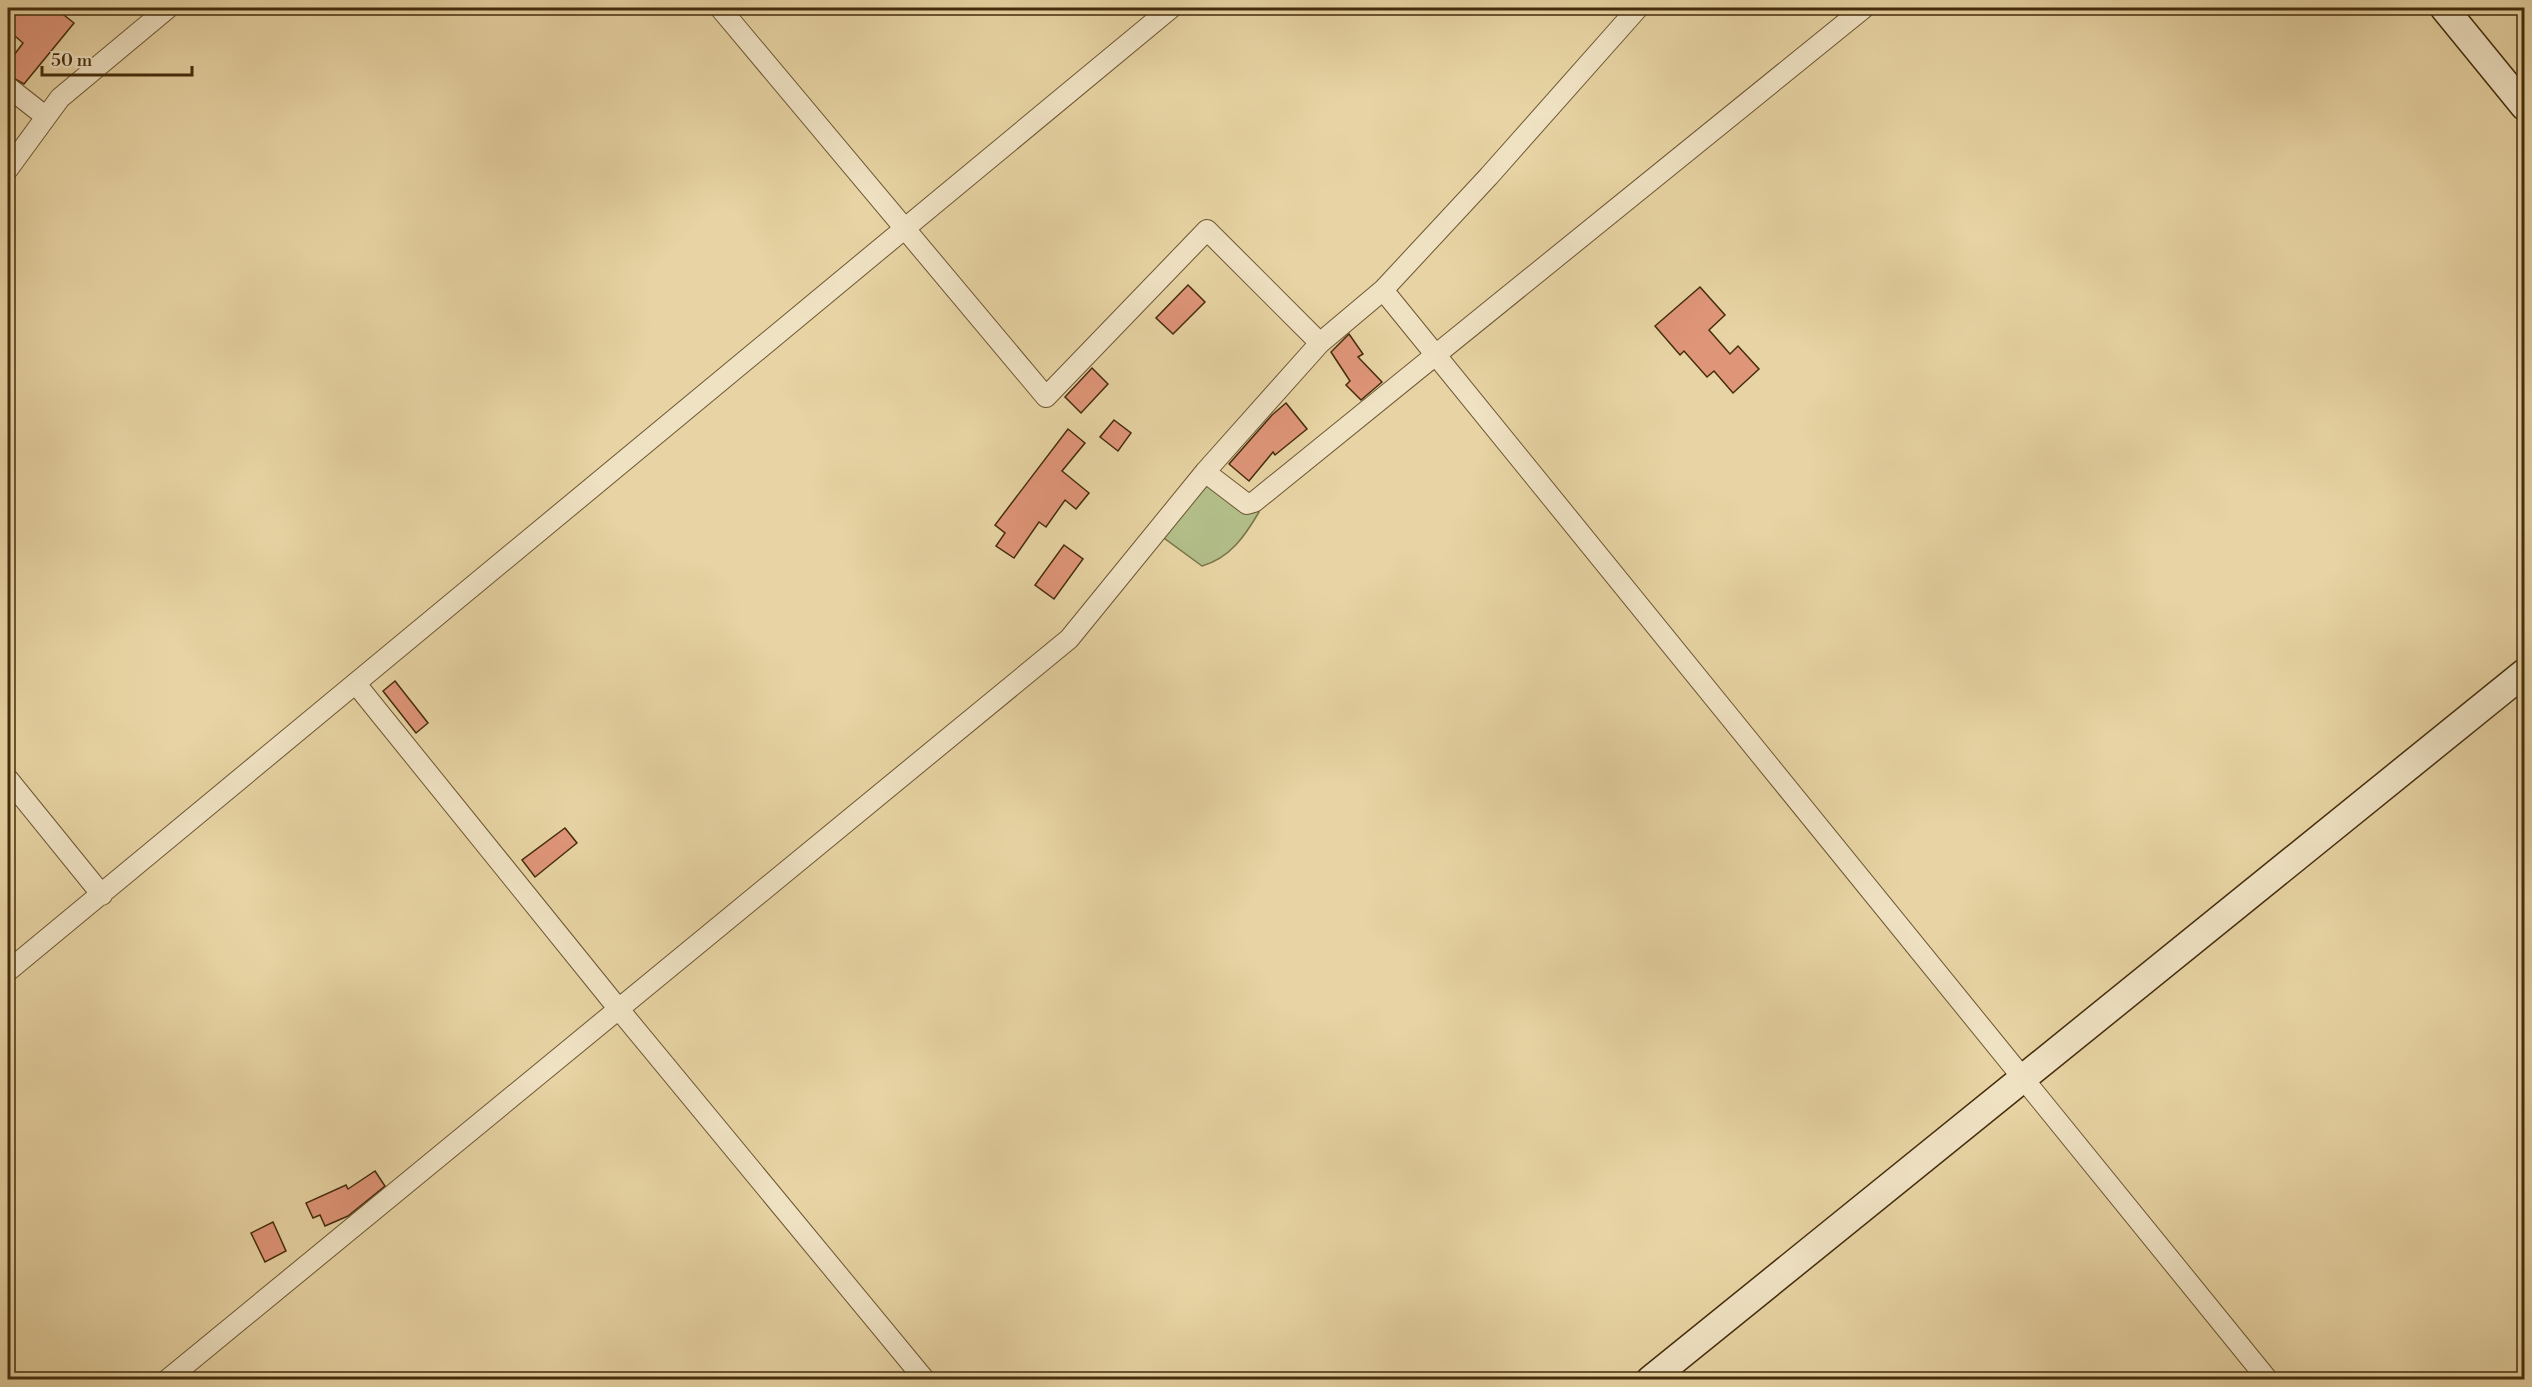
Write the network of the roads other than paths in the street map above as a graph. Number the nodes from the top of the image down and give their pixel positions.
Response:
1 (168, 8) edge
2 (720, 8) edge
3 (1171, 8) edge
4 (1638, 8) edge
5 (1864, 8) edge
6 (2444, 8) edge
7 (8, 87) edge
8 (2524, 106) edge
9 (45, 116) junction
10 (8, 169) edge
11 (904, 230) junction
12 (1383, 290) junction
13 (1317, 340) junction
14 (1435, 355) junction
15 (1205, 472) junction
16 (2524, 673) edge
17 (356, 684) junction
18 (8, 779) edge
19 (102, 895) junction
20 (8, 971) edge
21 (617, 1007) junction
22 (2023, 1078) junction
23 (166, 1380) edge
24 (925, 1380) edge
25 (1650, 1380) edge
26 (2268, 1380) edge

1 - 9 street
2 - 11 street
3 - 11 street
4 - 12 street
5 - 14 street
6 - 8 street
7 - 9 street
9 - 10 street
11 - 13 street
11 - 17 street
12 - 13 street
12 - 14 street
13 - 15 street
14 - 15 street
14 - 22 street
15 - 21 street
16 - 22 street
17 - 19 street
17 - 21 street
18 - 19 street
19 - 20 street
21 - 23 street
21 - 24 street
22 - 25 street
22 - 26 street

